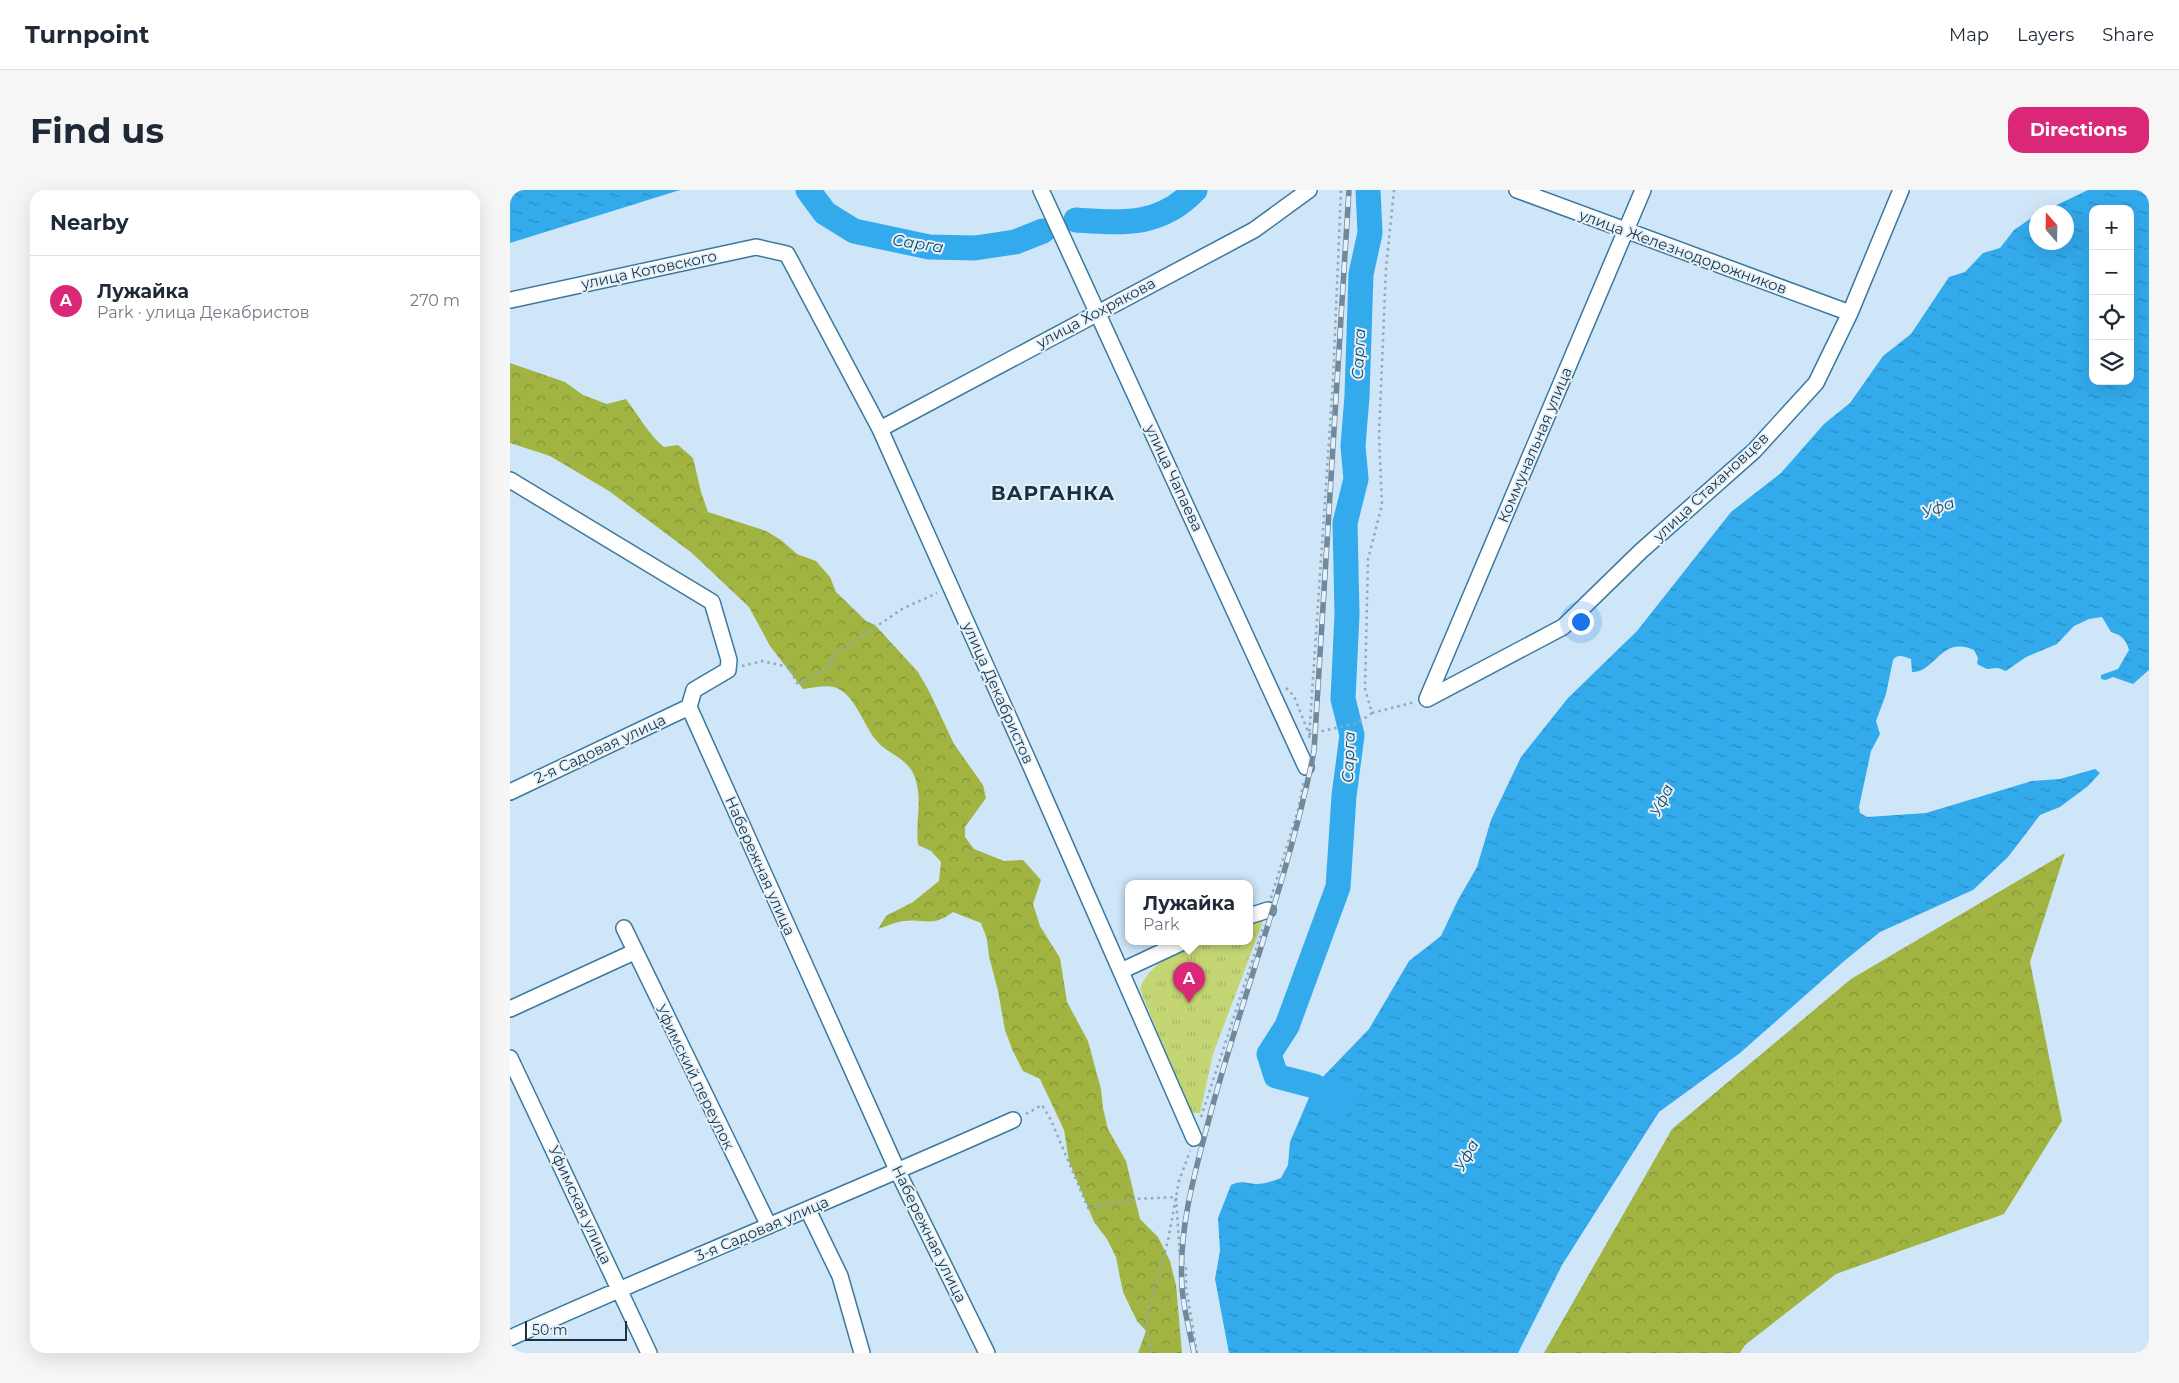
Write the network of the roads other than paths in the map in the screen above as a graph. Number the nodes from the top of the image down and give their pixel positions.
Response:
1 (1041, 190) edge
2 (1309, 190) edge
3 (1517, 190) edge
4 (1644, 190) edge
5 (1901, 190) edge
6 (1626, 232) junction
7 (787, 254) joint
8 (511, 300) edge
9 (1097, 312) junction
10 (1850, 313) junction
11 (880, 429) junction
12 (510, 480) edge
13 (1427, 699) joint
14 (689, 707) junction
15 (1306, 767) road end
16 (510, 792) edge
17 (1268, 910) road end
18 (1253, 915) edge
19 (624, 928) dead end
20 (1177, 945) edge
21 (634, 952) junction
22 (1121, 972) junction
23 (510, 1009) edge
24 (510, 1058) edge
25 (1013, 1120) road end
26 (1194, 1138) road end
27 (898, 1172) junction
28 (808, 1210) junction
29 (768, 1226) junction
30 (620, 1288) junction
31 (510, 1338) edge
32 (649, 1353) edge
33 (862, 1353) edge
34 (987, 1353) edge

1 - 9 street, улица Чапаева
2 - 9 street, улица Хохрякова
3 - 6 street, улица Железнодорожников
4 - 6 street, Коммунальная улица
5 - 10 street, улица Стахановцев
6 - 10 street, улица Железнодорожников
6 - 13 street, Коммунальная улица
7 - 8 street, улица Котовского
7 - 11 street, улица Декабристов
9 - 11 street, улица Хохрякова
9 - 15 street, улица Чапаева
10 - 13 street, улица Стахановцев
11 - 22 street, улица Декабристов
12 - 14 street
14 - 16 street, 2-я Садовая улица
14 - 27 street, Набережная улица
17 - 18 street
19 - 21 street, Уфимский переулок
20 - 22 street
21 - 23 street
21 - 29 street, Уфимский переулок
22 - 26 street, улица Декабристов
24 - 30 street, Уфимская улица
25 - 27 street, 3-я Садовая улица
27 - 28 street, 3-я Садовая улица
27 - 34 street, Набережная улица
28 - 29 street, 3-я Садовая улица
28 - 33 street
29 - 30 street, 3-я Садовая улица
30 - 31 street, 3-я Садовая улица
30 - 32 street, Уфимская улица

